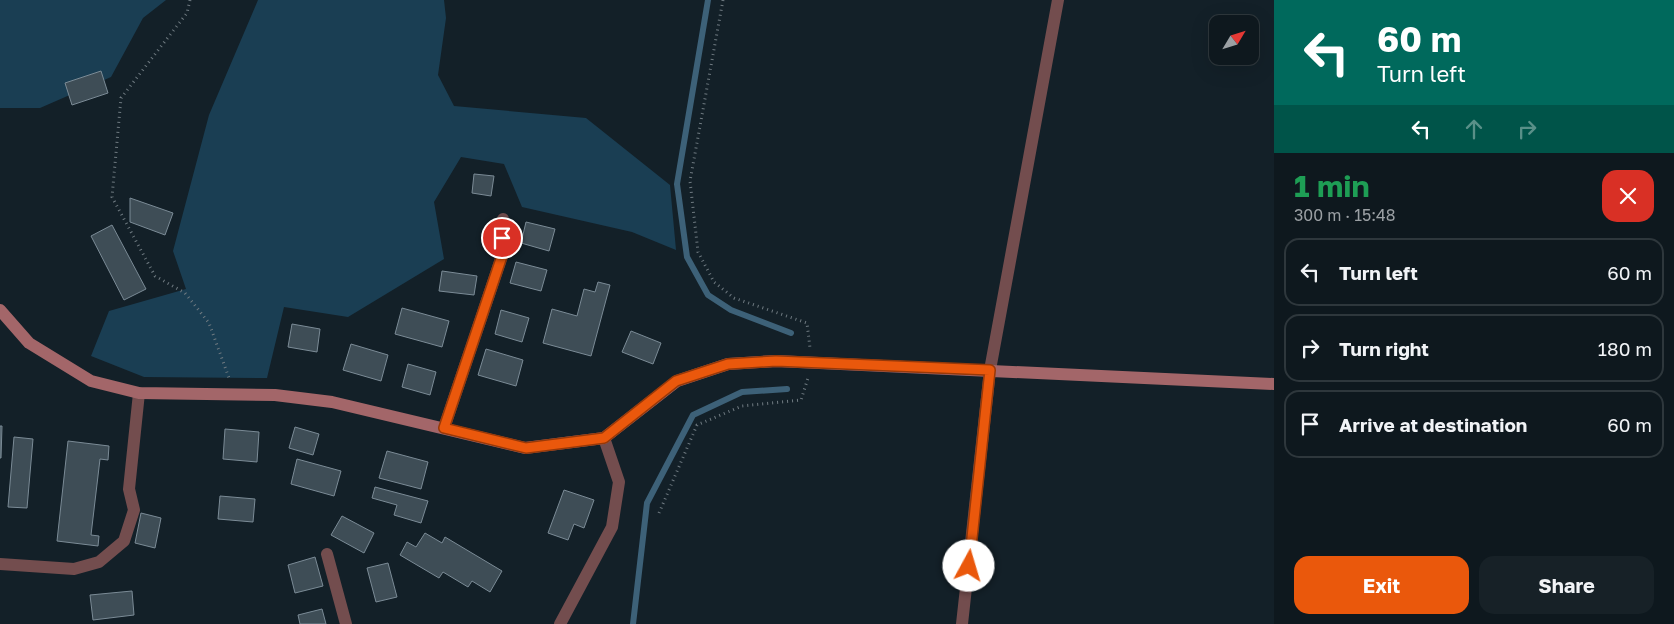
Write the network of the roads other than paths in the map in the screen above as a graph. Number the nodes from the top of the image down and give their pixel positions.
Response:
1 (1058, 0) edge
2 (503, 220) dead end
3 (0, 310) edge
4 (990, 370) junction
5 (1274, 384) edge
6 (139, 393) junction
7 (444, 428) junction
8 (604, 438) junction
9 (327, 554) dead end
10 (0, 564) edge
11 (346, 624) edge
12 (560, 624) edge
13 (962, 624) edge

1 - 4 street
2 - 7 street
3 - 6 street
4 - 5 street
4 - 8 street
4 - 13 street
6 - 7 street
6 - 10 street
7 - 8 street
8 - 12 street
9 - 11 street

